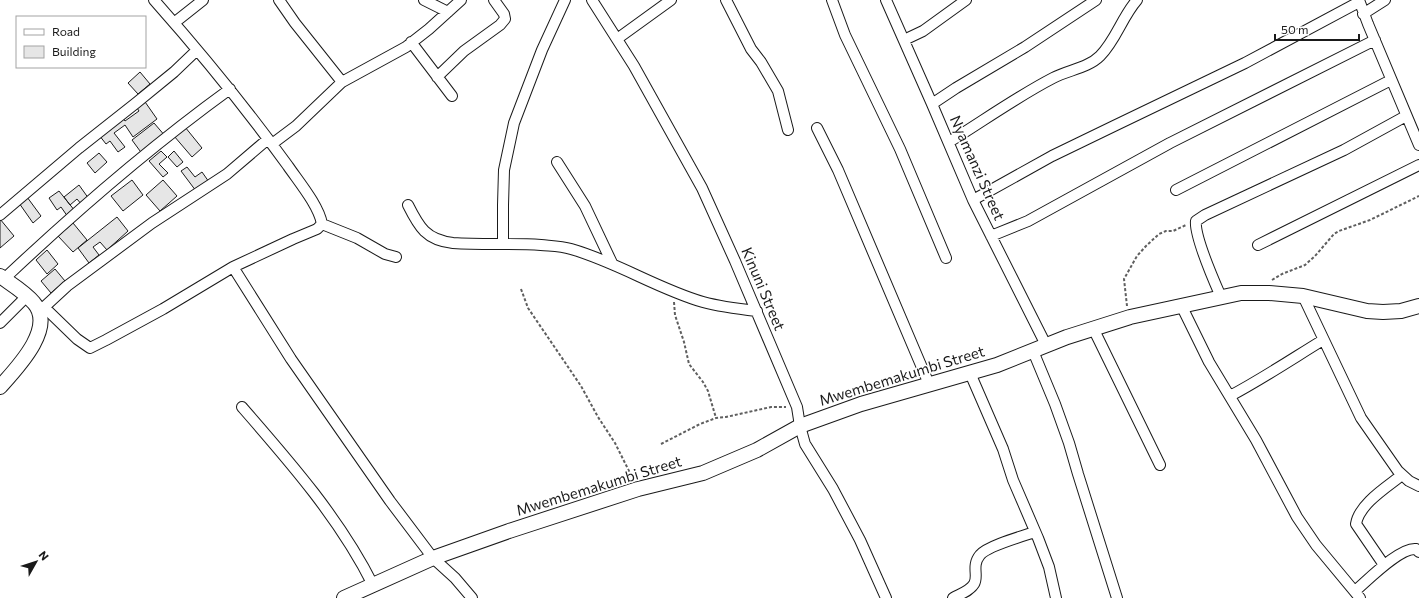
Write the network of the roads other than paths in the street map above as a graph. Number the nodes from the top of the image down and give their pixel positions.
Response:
1 (154, 0) edge
2 (203, 0) edge
3 (279, 0) edge
4 (424, 0) edge
5 (461, 0) edge
6 (494, 0) edge
7 (565, 0) edge
8 (592, 0) edge
9 (671, 0) edge
10 (726, 0) edge
11 (832, 0) edge
12 (886, 0) edge
13 (966, 0) edge
14 (1096, 0) edge
15 (1137, 0) edge
16 (1385, 0) edge
17 (1359, 1) edge
18 (448, 12) junction
19 (1363, 14) junction
20 (174, 23) junction
21 (617, 39) junction
22 (904, 40) junction
23 (1375, 40) junction
24 (411, 42) junction
25 (197, 50) junction
26 (436, 77) junction
27 (1391, 80) junction
28 (342, 82) junction
29 (230, 89) junction
30 (452, 96) dead end
31 (932, 104) junction
32 (1406, 116) junction
33 (817, 128) dead end
34 (788, 130) dead end
35 (270, 142) junction
36 (949, 142) junction
37 (1419, 145) edge
38 (557, 162) dead end
39 (1419, 165) edge
40 (1176, 190) dead end
41 (973, 200) junction
42 (408, 204) dead end
43 (0, 215) edge
44 (322, 224) junction
45 (991, 236) junction
46 (503, 244) junction
47 (1258, 245) dead end
48 (396, 257) dead end
49 (946, 258) dead end
50 (612, 263) junction
51 (233, 267) junction
52 (2, 278) edge
53 (27, 296) junction
54 (1303, 296) junction
55 (1221, 297) junction
56 (1181, 305) junction
57 (1419, 306) edge
58 (42, 309) junction
59 (757, 311) junction
60 (0, 323) edge
61 (1093, 328) junction
62 (1323, 340) junction
63 (1040, 348) junction
64 (970, 373) junction
65 (929, 384) junction
66 (0, 387) edge
67 (1230, 396) junction
68 (242, 407) dead end
69 (800, 426) junction
70 (1160, 465) dead end
71 (1402, 475) junction
72 (1419, 486) edge
73 (1035, 532) junction
74 (1419, 552) edge
75 (433, 558) junction
76 (1384, 565) junction
77 (373, 585) junction
78 (1358, 596) edge
79 (344, 598) edge
80 (472, 598) edge
81 (886, 598) edge
82 (953, 598) edge
83 (1056, 598) edge
84 (1117, 598) edge

1 - 20 street
2 - 20 street
3 - 28 street
4 - 18 street
5 - 18 street
6 - 26 street
7 - 46 street
8 - 21 street, Kinuni Street
9 - 21 street
10 - 34 street
11 - 49 street
12 - 22 street, Nyamanzi Street
13 - 22 street
14 - 31 street
15 - 36 street
16 - 19 street
17 - 19 street
17 - 41 street
18 - 24 street
19 - 23 street
20 - 25 street
21 - 59 street, Kinuni Street
22 - 31 street, Nyamanzi Street
23 - 27 street
23 - 45 street
24 - 26 street
24 - 28 street
25 - 29 street
25 - 43 street
26 - 30 street
27 - 32 street
27 - 40 street
28 - 35 street
29 - 35 street
29 - 52 street
31 - 36 street, Nyamanzi Street
32 - 37 street
32 - 55 street
33 - 65 street
35 - 44 street
35 - 58 street
36 - 41 street, Nyamanzi Street
38 - 50 street
39 - 47 street
41 - 45 street, Nyamanzi Street
42 - 46 street
44 - 48 street
44 - 51 street
45 - 63 street, Nyamanzi Street
46 - 50 street
50 - 59 street
51 - 58 street
51 - 75 street
52 - 53 street
53 - 58 street
53 - 60 street
54 - 55 street, Mwembemakumbi Street
54 - 57 street, Mwembemakumbi Street
54 - 62 street
55 - 56 street, Mwembemakumbi Street
56 - 61 street, Mwembemakumbi Street
56 - 67 street
58 - 66 street
59 - 69 street, Kinuni Street
61 - 63 street, Mwembemakumbi Street
61 - 70 street
62 - 67 street
62 - 71 street
63 - 64 street, Mwembemakumbi Street
63 - 84 street, Nyamanzi Street
64 - 65 street, Mwembemakumbi Street
64 - 73 street
65 - 69 street, Mwembemakumbi Street
67 - 78 street
68 - 77 street
69 - 75 street, Mwembemakumbi Street
69 - 81 street, Kinuni Street
71 - 72 street
71 - 76 street
73 - 82 street
73 - 83 street
74 - 76 street
75 - 77 street, Mwembemakumbi Street
75 - 80 street
76 - 78 street
77 - 79 street, Mwembemakumbi Street

